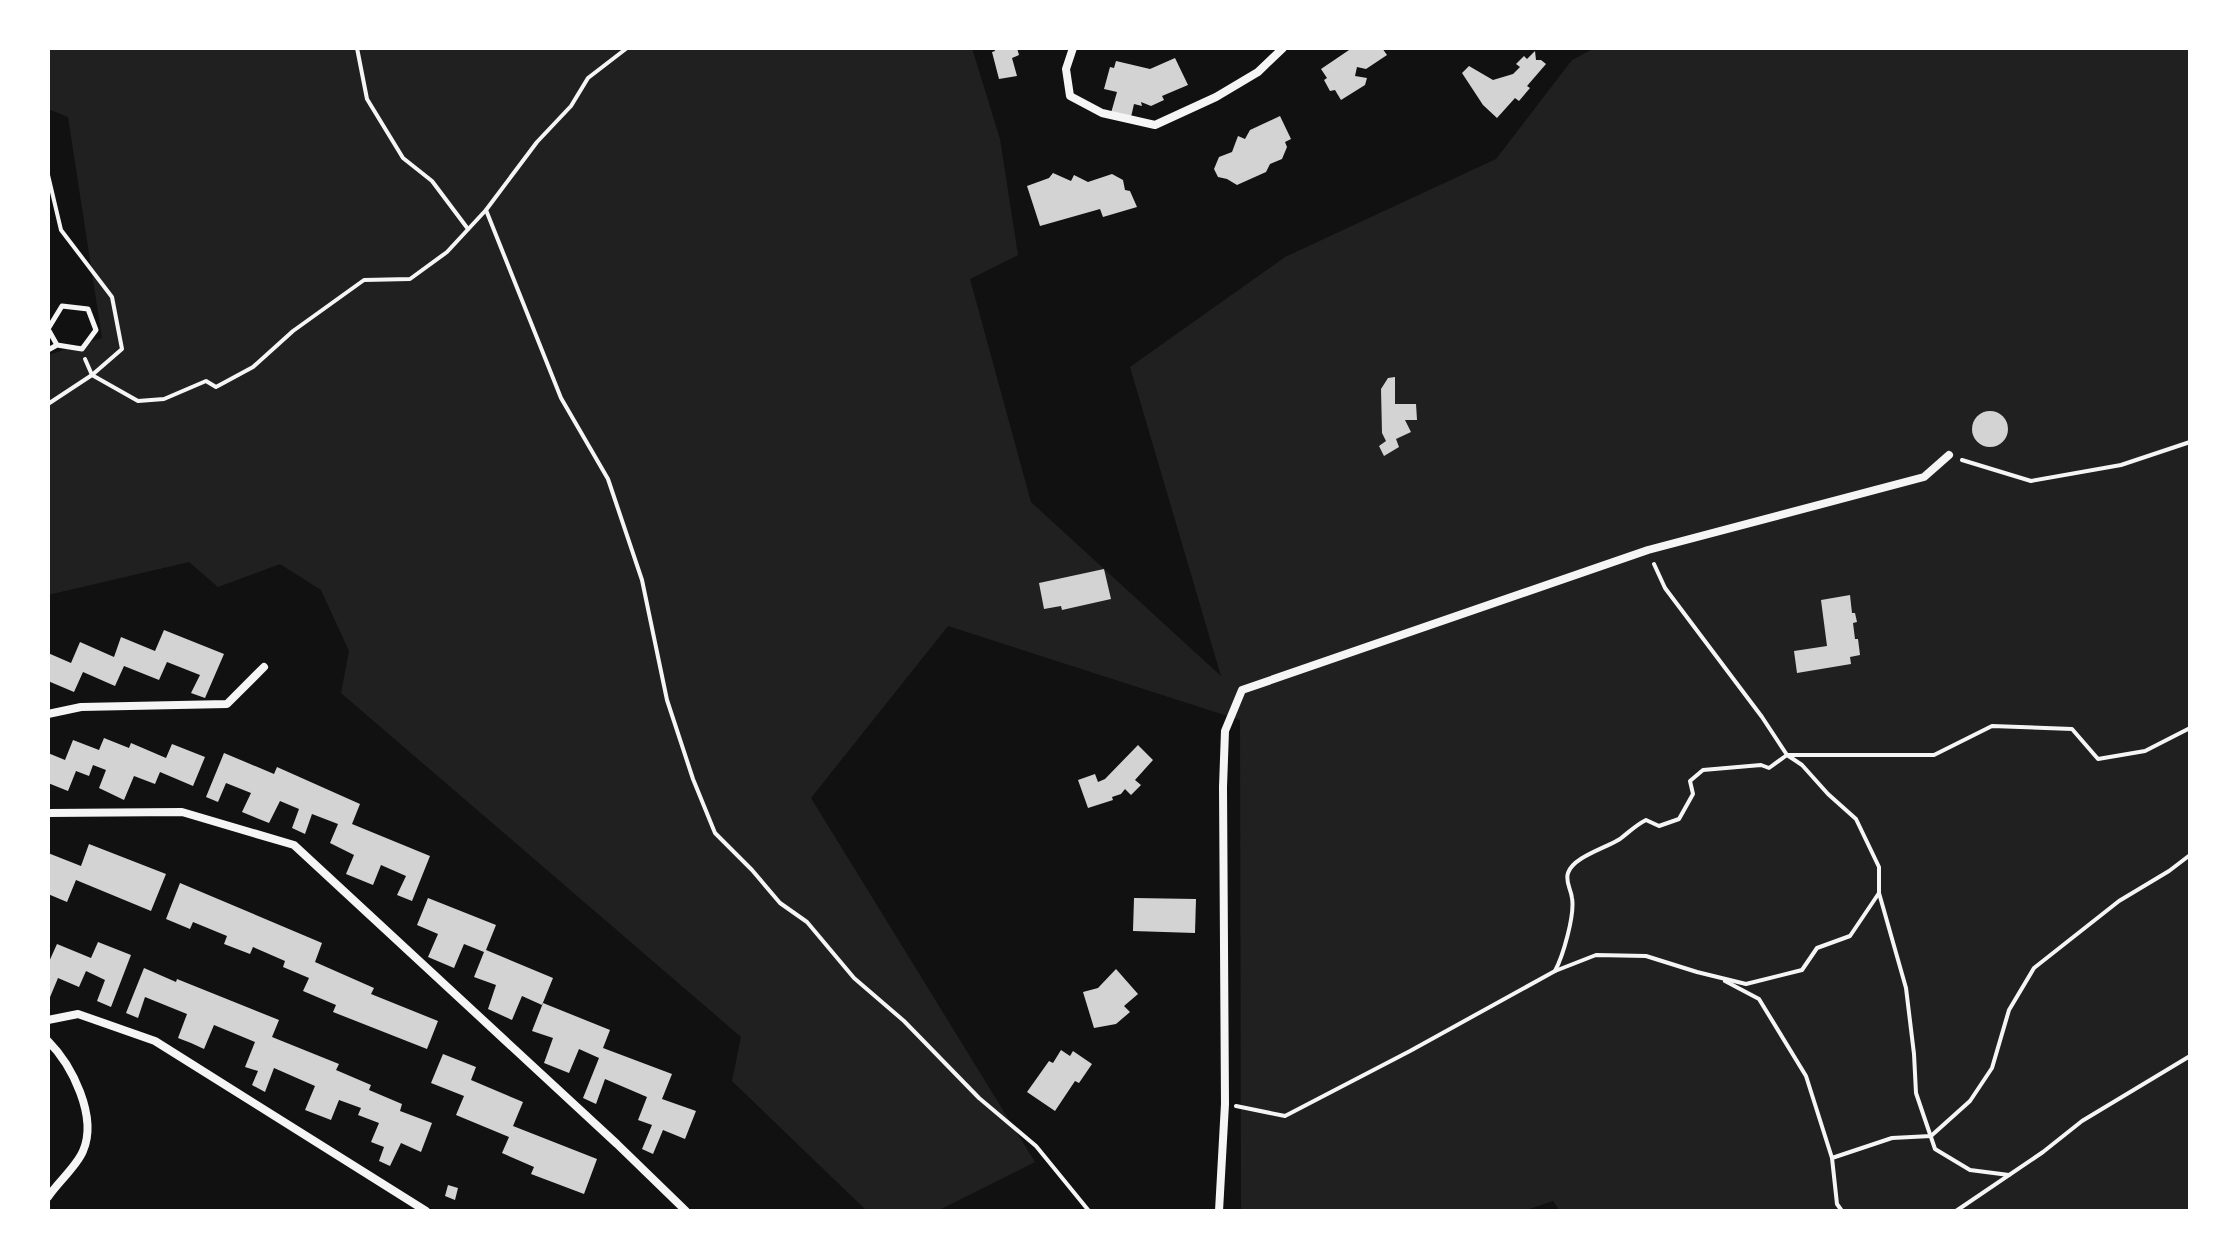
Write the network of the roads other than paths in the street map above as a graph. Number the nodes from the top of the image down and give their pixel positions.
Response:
1 (1073, 48) edge
2 (1283, 48) edge
3 (57, 345) junction
4 (48, 350) edge
5 (1949, 455) road end
6 (264, 667) dead end
7 (48, 714) edge
8 (48, 813) edge
9 (48, 1020) edge
10 (48, 1041) edge
11 (49, 1194) edge
12 (426, 1211) edge
13 (686, 1211) edge
14 (1219, 1211) edge

1 - 2 street
3 - 3 lane
3 - 4 lane
5 - 14 street
6 - 7 street
8 - 13 street
9 - 12 street
10 - 11 street

